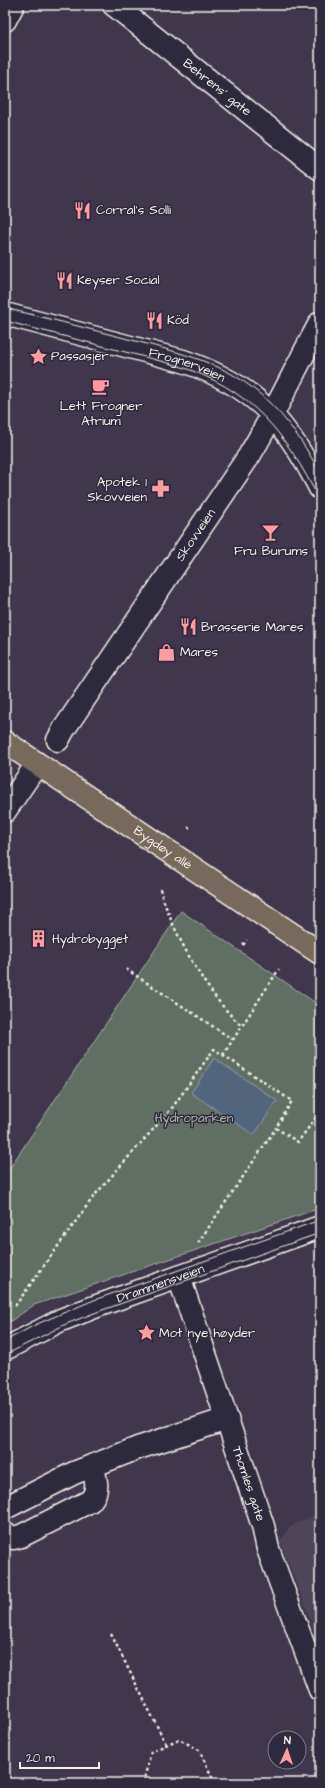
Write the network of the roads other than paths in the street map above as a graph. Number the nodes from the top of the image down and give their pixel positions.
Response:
1 (13, 5) edge
2 (114, 5) edge
3 (5, 20) edge
4 (320, 169) edge
5 (5, 314) edge
6 (320, 323) edge
7 (273, 415) junction
8 (320, 488) edge
9 (61, 734) dead end
10 (5, 742) edge
11 (37, 764) junction
12 (5, 811) edge
13 (320, 953) edge
14 (320, 1227) edge
15 (179, 1277) junction
16 (5, 1349) edge
17 (227, 1419) junction
18 (92, 1466) junction
19 (5, 1508) edge
20 (5, 1534) edge
21 (320, 1690) edge

1 - 3 street
2 - 4 street, Behrens’ gate
5 - 7 street, Frognerveien
6 - 7 street, Skovveien
7 - 8 street, Frognerveien
7 - 9 street, Skovveien
10 - 11 main road, Bygdøy allé
11 - 12 street
11 - 13 main road, Bygdøy allé
14 - 15 street, Drammensveien
15 - 16 street, Drammensveien
15 - 17 street, Thomles gate
17 - 18 street
17 - 21 street, Thomles gate
18 - 19 street
18 - 20 street

